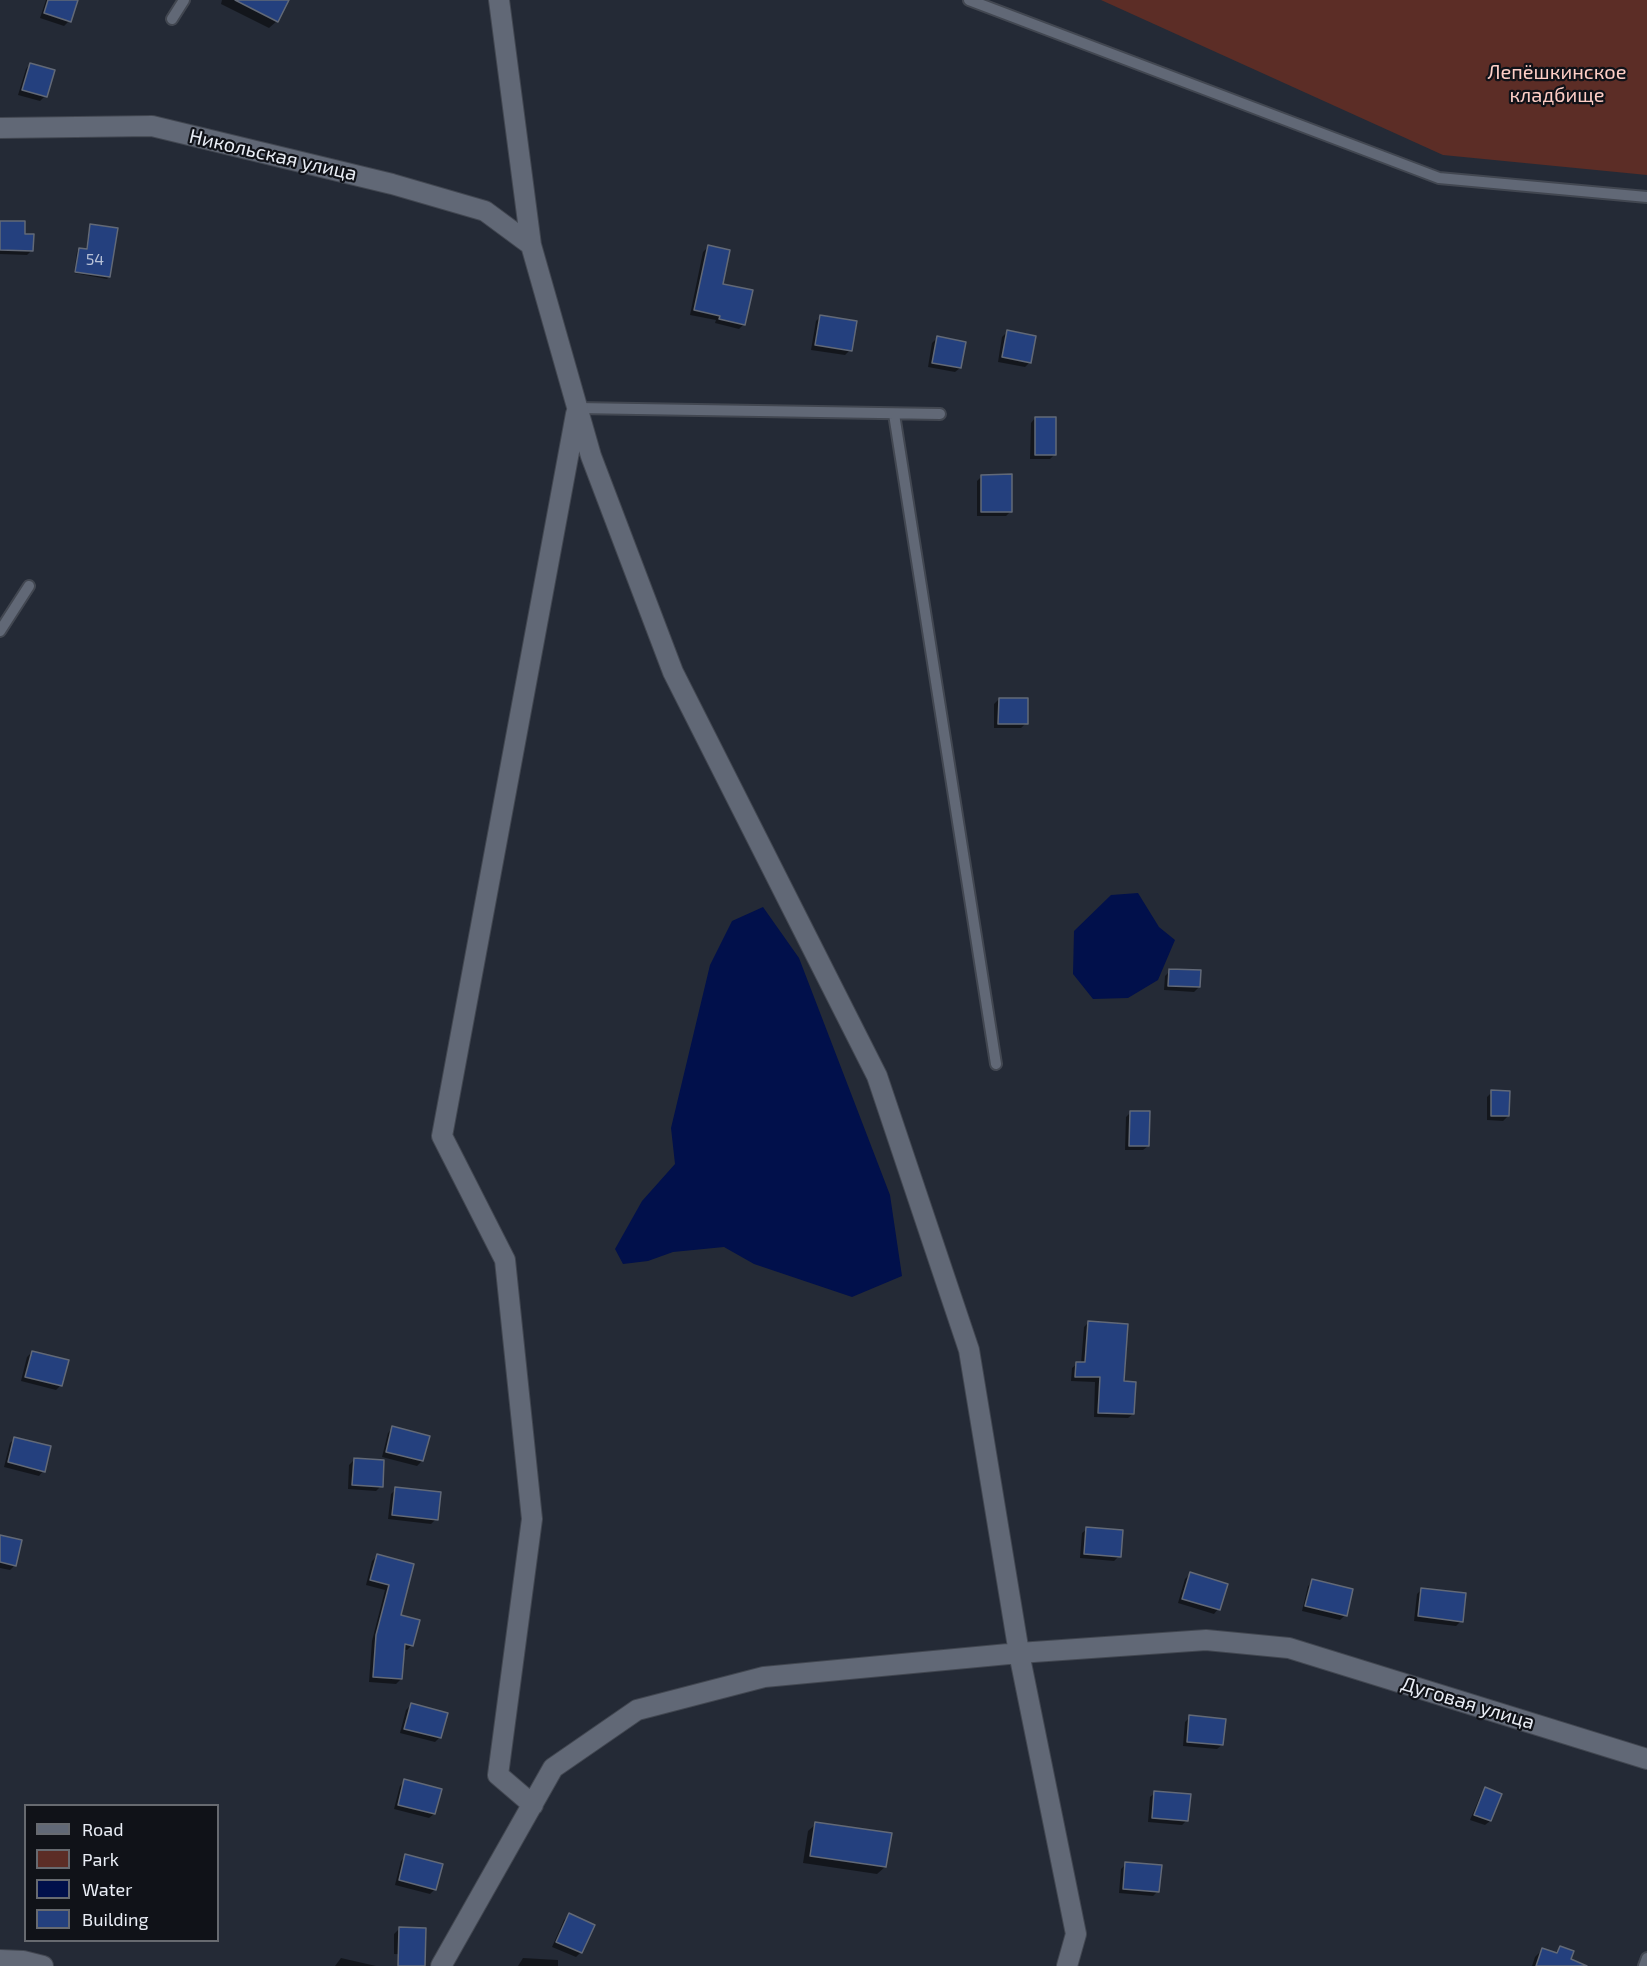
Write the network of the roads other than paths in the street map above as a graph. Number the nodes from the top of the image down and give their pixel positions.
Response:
1 (184, 0) edge
2 (499, 0) edge
3 (969, 0) edge
4 (172, 19) dead end
5 (0, 128) edge
6 (1647, 197) edge
7 (531, 245) junction
8 (577, 408) junction
9 (894, 414) junction
10 (940, 414) dead end
11 (28, 586) dead end
12 (0, 631) edge
13 (996, 1064) dead end
14 (1019, 1653) junction
15 (1647, 1759) edge
16 (533, 1805) junction
17 (1647, 1958) edge
18 (0, 1960) edge
19 (43, 1966) edge
20 (441, 1966) edge
21 (1067, 1966) edge
22 (1644, 1966) edge

1 - 4 lane
2 - 7 street
3 - 6 lane
5 - 7 street, Никольская улица
7 - 8 street
8 - 9 lane
8 - 14 street
8 - 16 street
9 - 10 lane
9 - 13 lane
11 - 12 lane
14 - 15 street, Дуговая улица
14 - 16 street, Дуговая улица
14 - 21 street
16 - 20 street, Дуговая улица
17 - 22 lane
18 - 19 street

